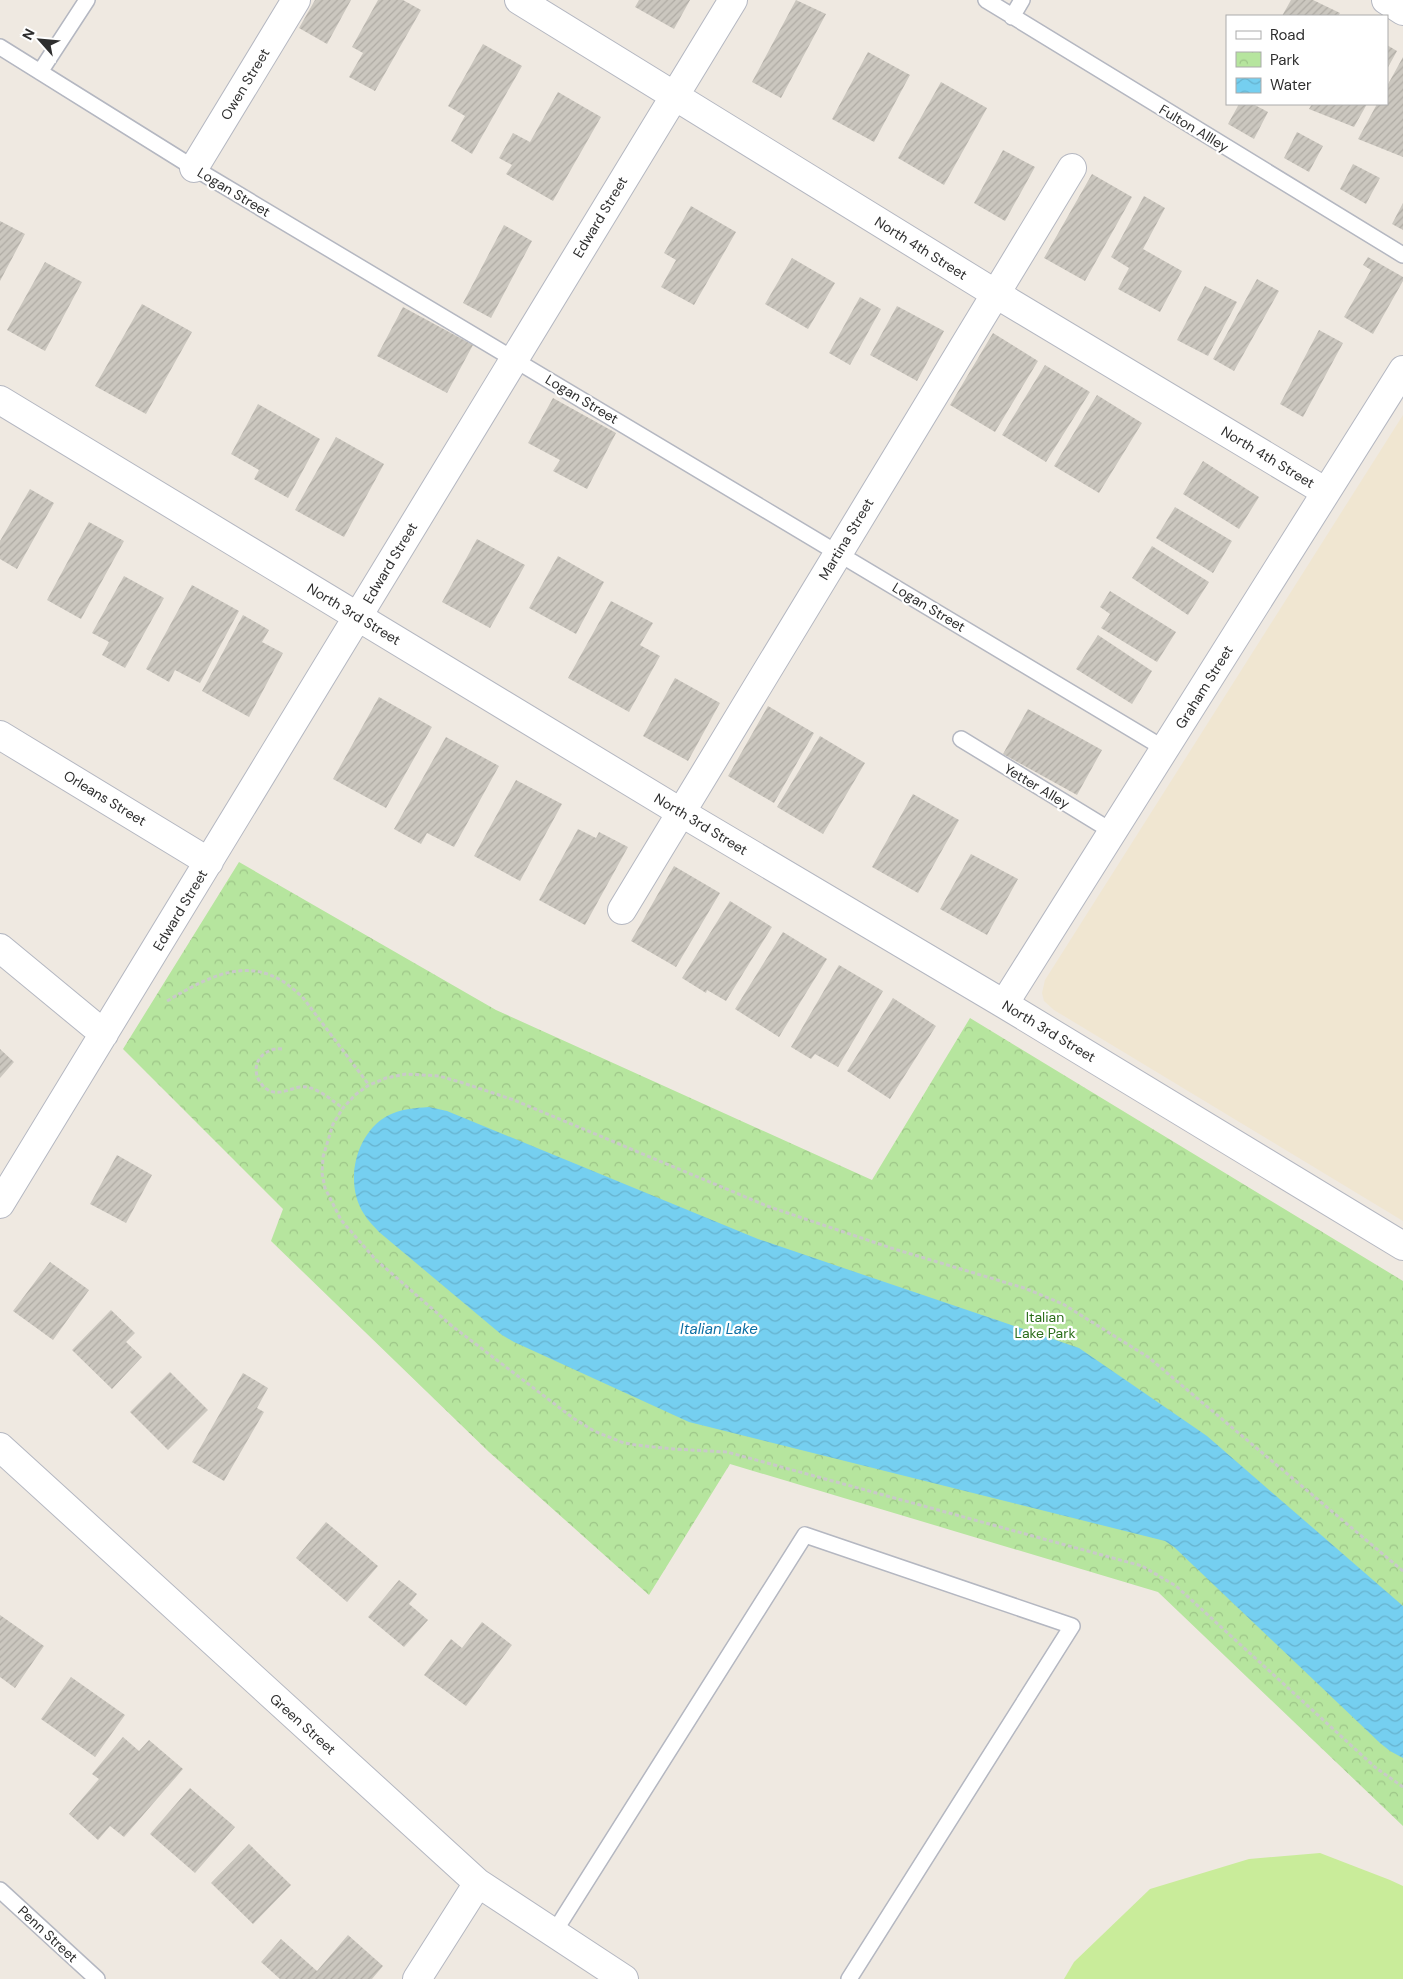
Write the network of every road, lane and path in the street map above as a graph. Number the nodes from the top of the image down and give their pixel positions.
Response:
1 (87, 0) edge
2 (296, 0) edge
3 (519, 0) edge
4 (733, 0) edge
5 (986, 0) edge
6 (1022, 0) edge
7 (1386, 0) edge
8 (1403, 11) edge
9 (1012, 17) junction
10 (0, 47) edge
11 (40, 72) junction
12 (674, 96) junction
13 (194, 168) junction
14 (1072, 168) dead end
15 (1403, 255) edge
16 (996, 294) junction
17 (514, 359) junction
18 (1403, 370) edge
19 (0, 400) edge
20 (1326, 492) junction
21 (838, 552) junction
22 (358, 616) junction
23 (0, 735) edge
24 (961, 739) dead end
25 (1165, 749) junction
26 (682, 812) junction
27 (1113, 832) junction
28 (209, 862) junction
29 (622, 910) dead end
30 (0, 948) edge
31 (167, 1000) dead end
32 (1004, 1004) junction
33 (104, 1034) junction
34 (282, 1049) dead end
35 (369, 1085) junction
36 (343, 1108) junction
37 (0, 1204) edge
38 (1403, 1246) edge
39 (0, 1447) edge
40 (1403, 1571) edge
41 (1403, 1787) edge
42 (478, 1883) junction
43 (0, 1890) edge
44 (553, 1934) junction
45 (97, 1979) edge
46 (417, 1979) edge
47 (624, 1979) edge
48 (849, 1979) edge

1 - 11 lane
2 - 13 street, Owen Street
3 - 12 street, North 4th Street
4 - 12 street, Edward Street
5 - 9 lane, Fulton Allley
6 - 9 lane
7 - 8 street
9 - 15 lane, Fulton Allley
10 - 11 lane, Logan Street
11 - 13 lane, Logan Street
12 - 16 street, North 4th Street
12 - 17 street, Edward Street
13 - 17 lane, Logan Street
14 - 16 street, Martina Street
16 - 20 street, North 4th Street
16 - 21 street, Martina Street
17 - 21 lane, Logan Street
17 - 22 street, Edward Street
18 - 20 street, Graham Street
19 - 22 street, North 3rd Street
20 - 25 street, Graham Street
21 - 25 lane, Logan Street
21 - 26 street, Martina Street
22 - 26 street, North 3rd Street
22 - 28 street, Edward Street
23 - 28 street, Orleans Street
24 - 27 lane, Yetter Alley
25 - 27 street, Graham Street
26 - 29 street, Martina Street
26 - 32 street, North 3rd Street
27 - 32 street, Graham Street
28 - 33 street, Edward Street
30 - 33 street
31 - 35 path
32 - 38 street, North 3rd Street
33 - 37 street, Edward Street
34 - 36 path
35 - 36 path
35 - 40 path
36 - 41 path
39 - 42 street, Green Street
42 - 44 street, Green Street
42 - 46 street
43 - 45 lane, Penn Street
44 - 47 street, Green Street
44 - 48 lane

